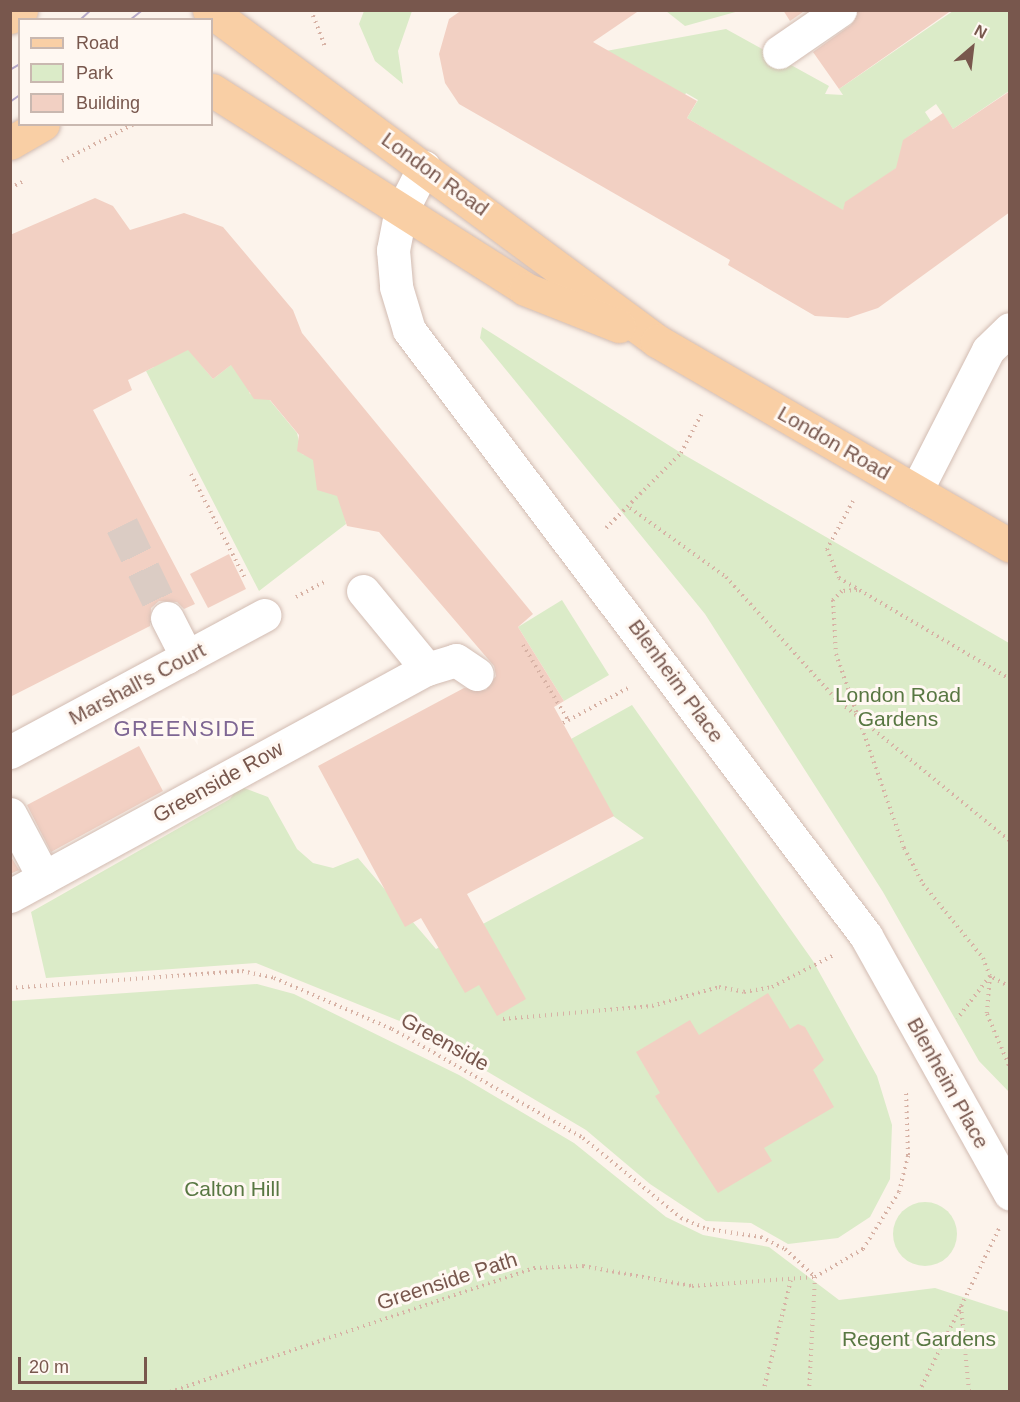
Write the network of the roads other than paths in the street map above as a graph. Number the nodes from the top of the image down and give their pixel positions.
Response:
1 (21, 10) edge
2 (209, 10) edge
3 (840, 10) edge
4 (10, 17) edge
5 (779, 52) dead end
6 (213, 91) edge
7 (40, 126) edge
8 (10, 143) edge
9 (424, 167) junction
10 (400, 214) junction
11 (1010, 329) edge
12 (657, 341) junction
13 (916, 491) junction
14 (1010, 546) edge
15 (363, 591) road end
16 (264, 615) road end
17 (167, 618) tunnel mouth
18 (187, 657) junction
19 (427, 669) junction
20 (477, 674) dead end
21 (10, 752) edge
22 (10, 814) edge
23 (44, 878) junction
24 (10, 896) edge
25 (1007, 1208) edge

1 - 4 main road
2 - 9 main road, London Road
3 - 5 street
6 - 10 main road, London Road
7 - 8 main road
9 - 10 street, Blenheim Place
9 - 12 main road, London Road
10 - 12 main road, London Road
10 - 25 street, Blenheim Place
11 - 13 street
12 - 13 main road, London Road
13 - 14 main road, London Road
15 - 19 street
16 - 18 street, Marshall's Court
17 - 18 street
18 - 21 street, Marshall's Court
19 - 20 street, Greenside Row
19 - 23 street, Greenside Row
22 - 23 street
23 - 24 street, Greenside Row

